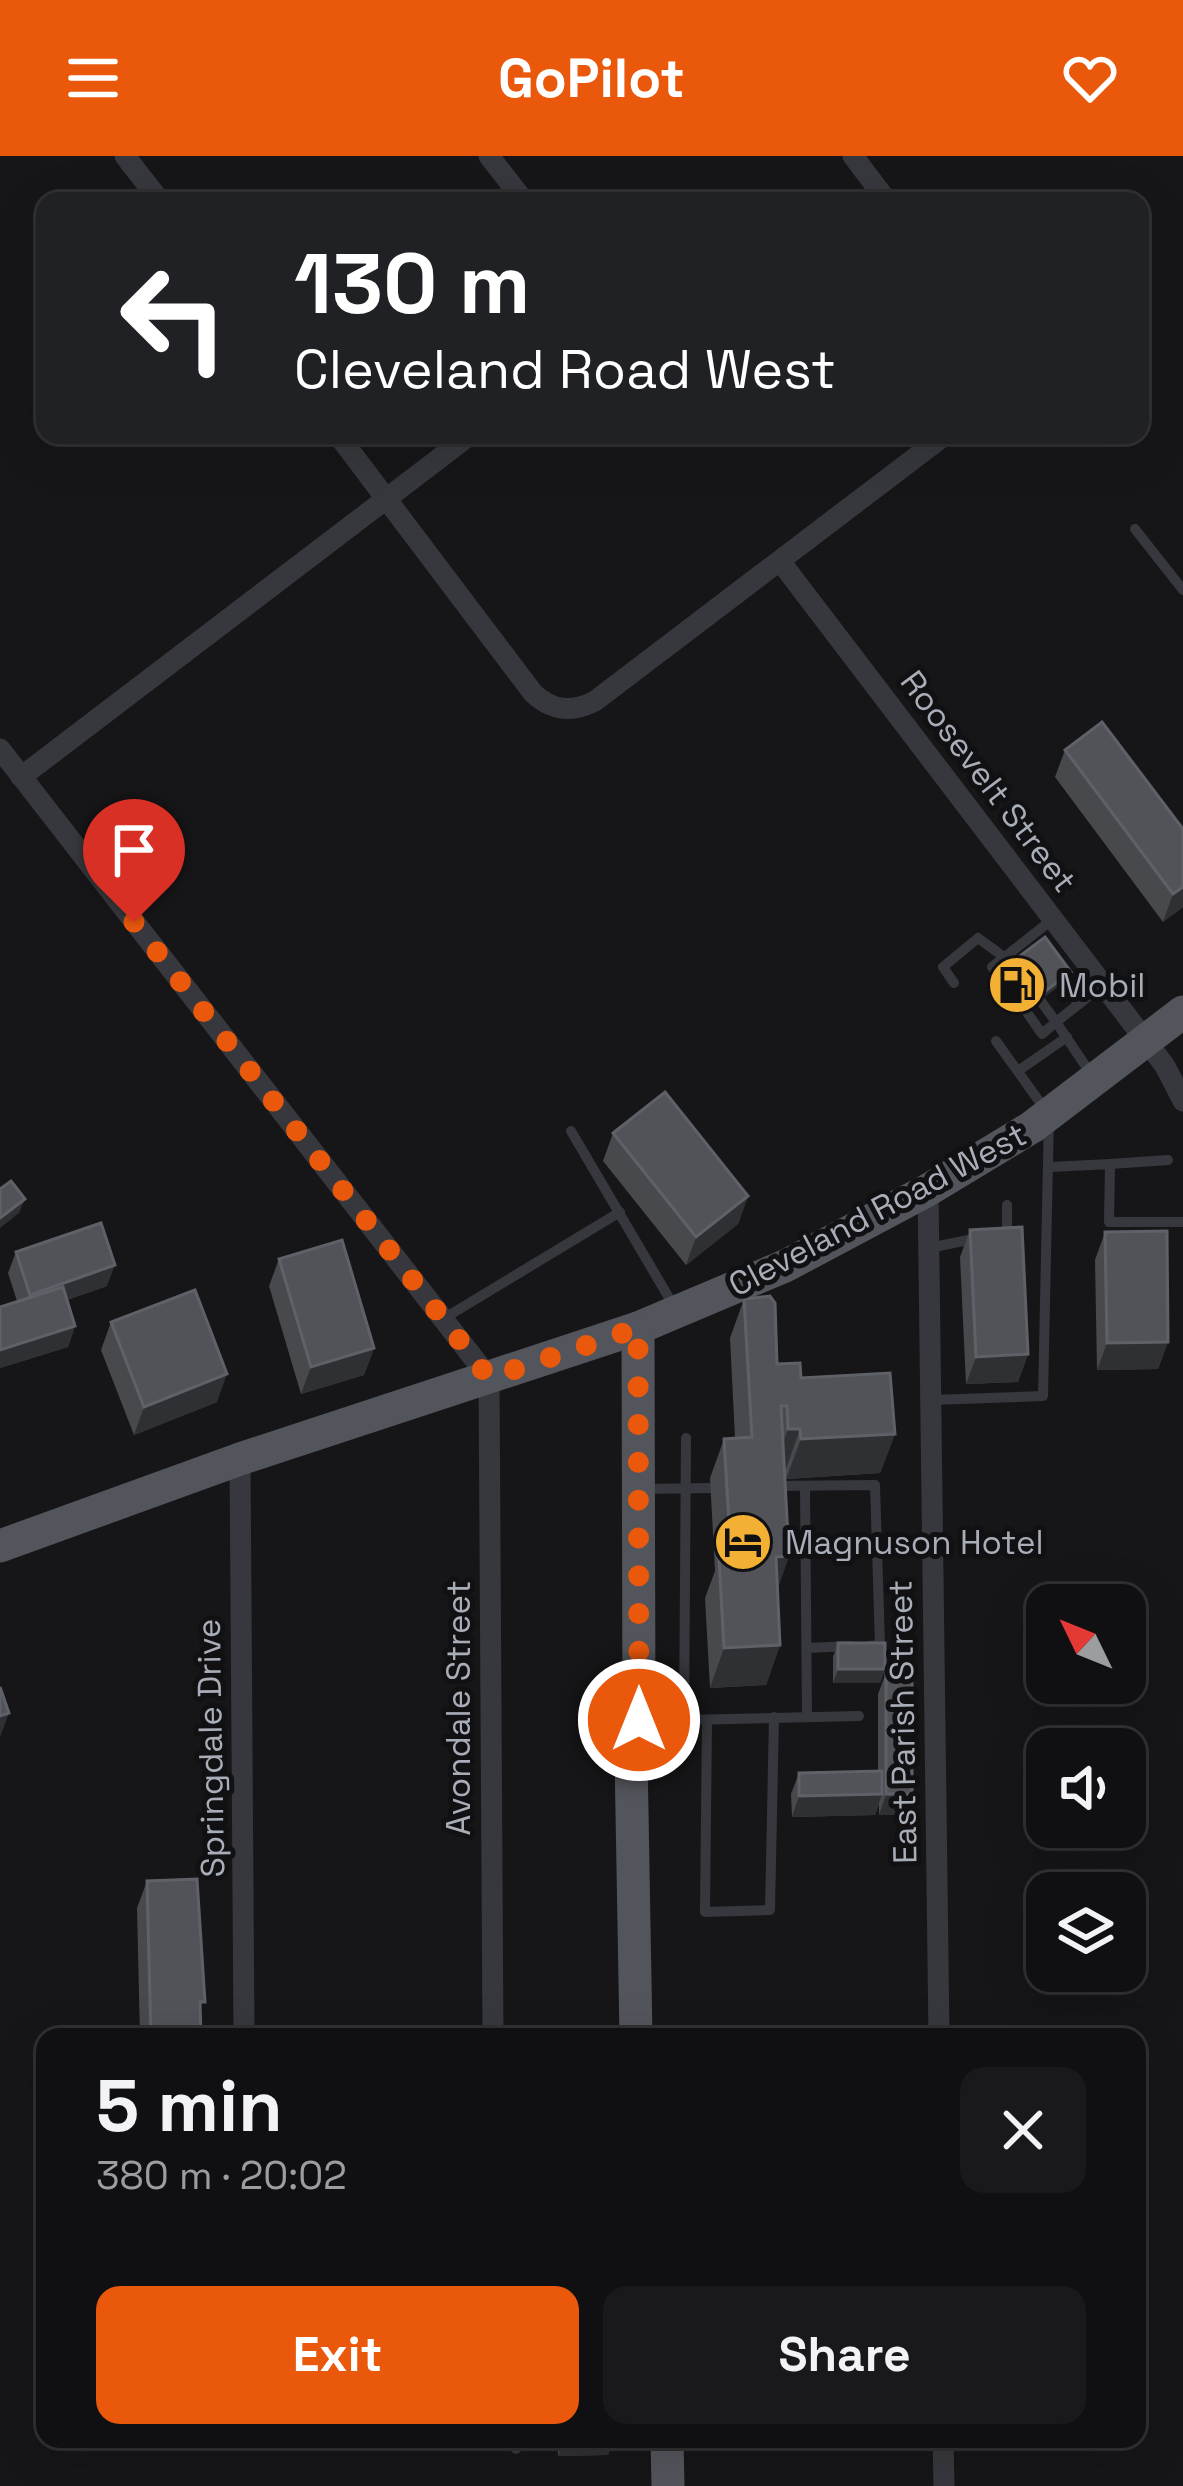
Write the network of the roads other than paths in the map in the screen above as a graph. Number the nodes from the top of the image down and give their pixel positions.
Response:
1 (125, 156) edge
2 (489, 156) edge
3 (853, 156) edge
4 (153, 192) edge
5 (517, 192) edge
6 (880, 192) edge
7 (345, 444) edge
8 (458, 444) edge
9 (933, 444) edge
10 (387, 499) junction
11 (1136, 529) dead end
12 (780, 560) junction
13 (1183, 590) edge
14 (0, 749) edge
15 (21, 777) junction
16 (1053, 919) junction
17 (1010, 960) junction
18 (999, 976) edge
19 (954, 983) dead end
20 (1062, 983) edge
21 (1103, 985) junction
22 (1040, 1000) edge
23 (1079, 1004) junction
24 (1026, 1011) edge
25 (1183, 1012) edge
26 (1056, 1022) junction
27 (1066, 1037) junction
28 (996, 1041) dead end
29 (1146, 1041) junction
30 (1018, 1071) junction
31 (1095, 1079) junction
32 (1183, 1100) edge
33 (1049, 1115) junction
34 (571, 1131) dead end
35 (1168, 1160) dead end
36 (1110, 1164) junction
37 (1050, 1167) junction
38 (928, 1190) junction
39 (1007, 1205) dead end
40 (620, 1212) junction
41 (1183, 1222) edge
42 (928, 1249) junction
43 (677, 1311) junction
44 (443, 1319) junction
45 (638, 1328) junction
46 (489, 1378) junction
47 (932, 1400) junction
48 (686, 1438) dead end
49 (240, 1459) junction
50 (769, 1486) edge
51 (806, 1486) junction
52 (687, 1488) junction
53 (710, 1488) dead end
54 (639, 1489) junction
55 (5, 1541) edge
56 (808, 1648) junction
57 (807, 1716) junction
58 (859, 1716) dead end
59 (774, 1717) junction
60 (684, 1719) junction
61 (639, 1720) junction
62 (707, 1720) junction
63 (244, 2028) edge
64 (493, 2028) edge
65 (636, 2028) edge
66 (657, 2028) edge
67 (939, 2028) edge
68 (644, 2448) edge
69 (667, 2448) edge
70 (943, 2448) edge
71 (645, 2486) edge
72 (668, 2486) edge
73 (944, 2486) edge

1 - 4 street
2 - 5 street
3 - 6 street
7 - 10 street
8 - 10 street
9 - 12 street
10 - 12 street
10 - 15 street
11 - 13 lane
12 - 16 street, Roosevelt Street
14 - 15 street
15 - 44 street
16 - 17 lane
16 - 21 street, Roosevelt Street
17 - 18 lane
17 - 19 lane
20 - 23 lane
21 - 23 lane
21 - 29 street, Roosevelt Street
22 - 26 lane
23 - 26 lane
24 - 26 lane
25 - 29 main road, Cleveland Road West
26 - 27 lane
27 - 30 lane
27 - 31 lane
28 - 30 lane
29 - 31 main road, Cleveland Road West
29 - 32 street, Roosevelt Street
30 - 33 lane
31 - 33 main road, Cleveland Road West
33 - 37 lane
33 - 38 main road, Cleveland Road West
34 - 40 lane
35 - 36 lane
36 - 37 lane
36 - 41 lane
37 - 47 lane
38 - 42 street, East Parish Street
38 - 43 main road, Cleveland Road West
39 - 42 lane
40 - 43 lane
40 - 44 lane
42 - 47 street, East Parish Street
43 - 45 main road, Cleveland Road West
44 - 46 street
45 - 46 main road, Cleveland Road West
45 - 54 main road
46 - 49 main road, Cleveland Road West
46 - 64 street, Avondale Street
47 - 67 street, East Parish Street
48 - 52 lane
49 - 55 main road, Cleveland Road West
49 - 63 street, Springdale Drive
50 - 51 lane
51 - 56 lane
51 - 56 lane
52 - 53 lane
52 - 54 lane
52 - 60 lane
54 - 61 main road
56 - 57 lane
57 - 58 lane
57 - 59 lane
59 - 62 lane
59 - 62 lane
60 - 61 lane
60 - 62 lane
61 - 65 main road
61 - 66 main road
68 - 71 main road
69 - 72 main road
70 - 73 street

